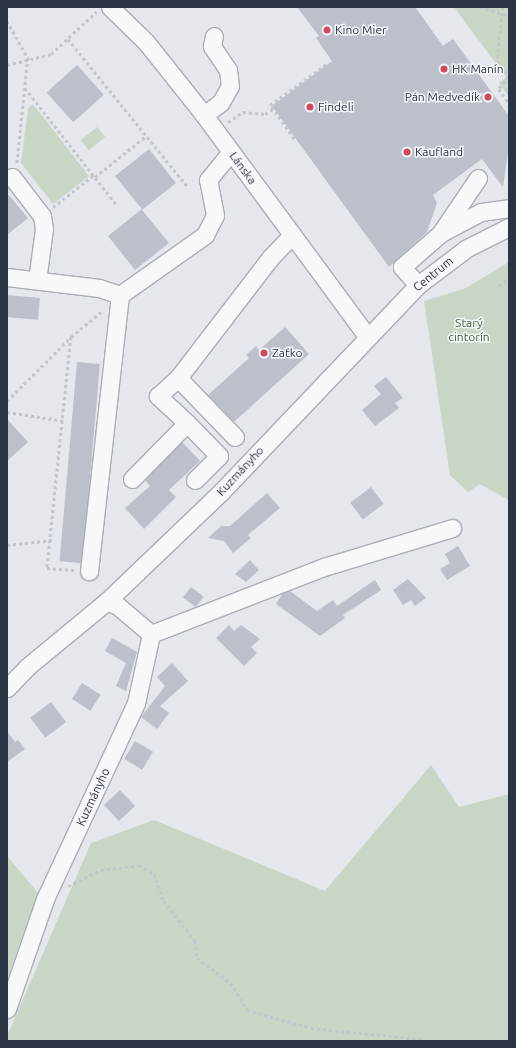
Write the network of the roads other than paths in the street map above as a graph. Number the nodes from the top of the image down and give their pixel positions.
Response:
1 (103, 9) edge
2 (214, 36) dead end
3 (204, 115) junction
4 (231, 152) junction
5 (12, 177) road end
6 (478, 178) dead end
7 (509, 208) edge
8 (509, 227) edge
9 (441, 233) junction
10 (292, 235) junction
11 (7, 277) edge
12 (37, 280) junction
13 (418, 285) junction
14 (120, 296) junction
15 (368, 336) junction
16 (178, 378) junction
17 (187, 423) junction
18 (235, 437) dead end
19 (132, 479) dead end
20 (195, 480) dead end
21 (452, 528) dead end
22 (89, 571) road end
23 (107, 601) junction
24 (151, 634) junction
25 (7, 688) edge
26 (7, 1009) edge

1 - 3 street, Lánska
2 - 3 street
3 - 4 street, Lánska
4 - 10 street, Lánska
4 - 14 street
5 - 12 street
6 - 9 street
7 - 9 street
8 - 13 street, Centrum
9 - 13 street
10 - 15 street, Lánska
10 - 16 street
11 - 12 street
12 - 14 street
13 - 15 street, Centrum
14 - 22 street
15 - 23 street, Kuzmányho
16 - 17 street
16 - 18 street
17 - 19 street
17 - 20 street
21 - 24 street
23 - 24 street
23 - 25 street, Kuzmányho
24 - 26 street, Kuzmányho

